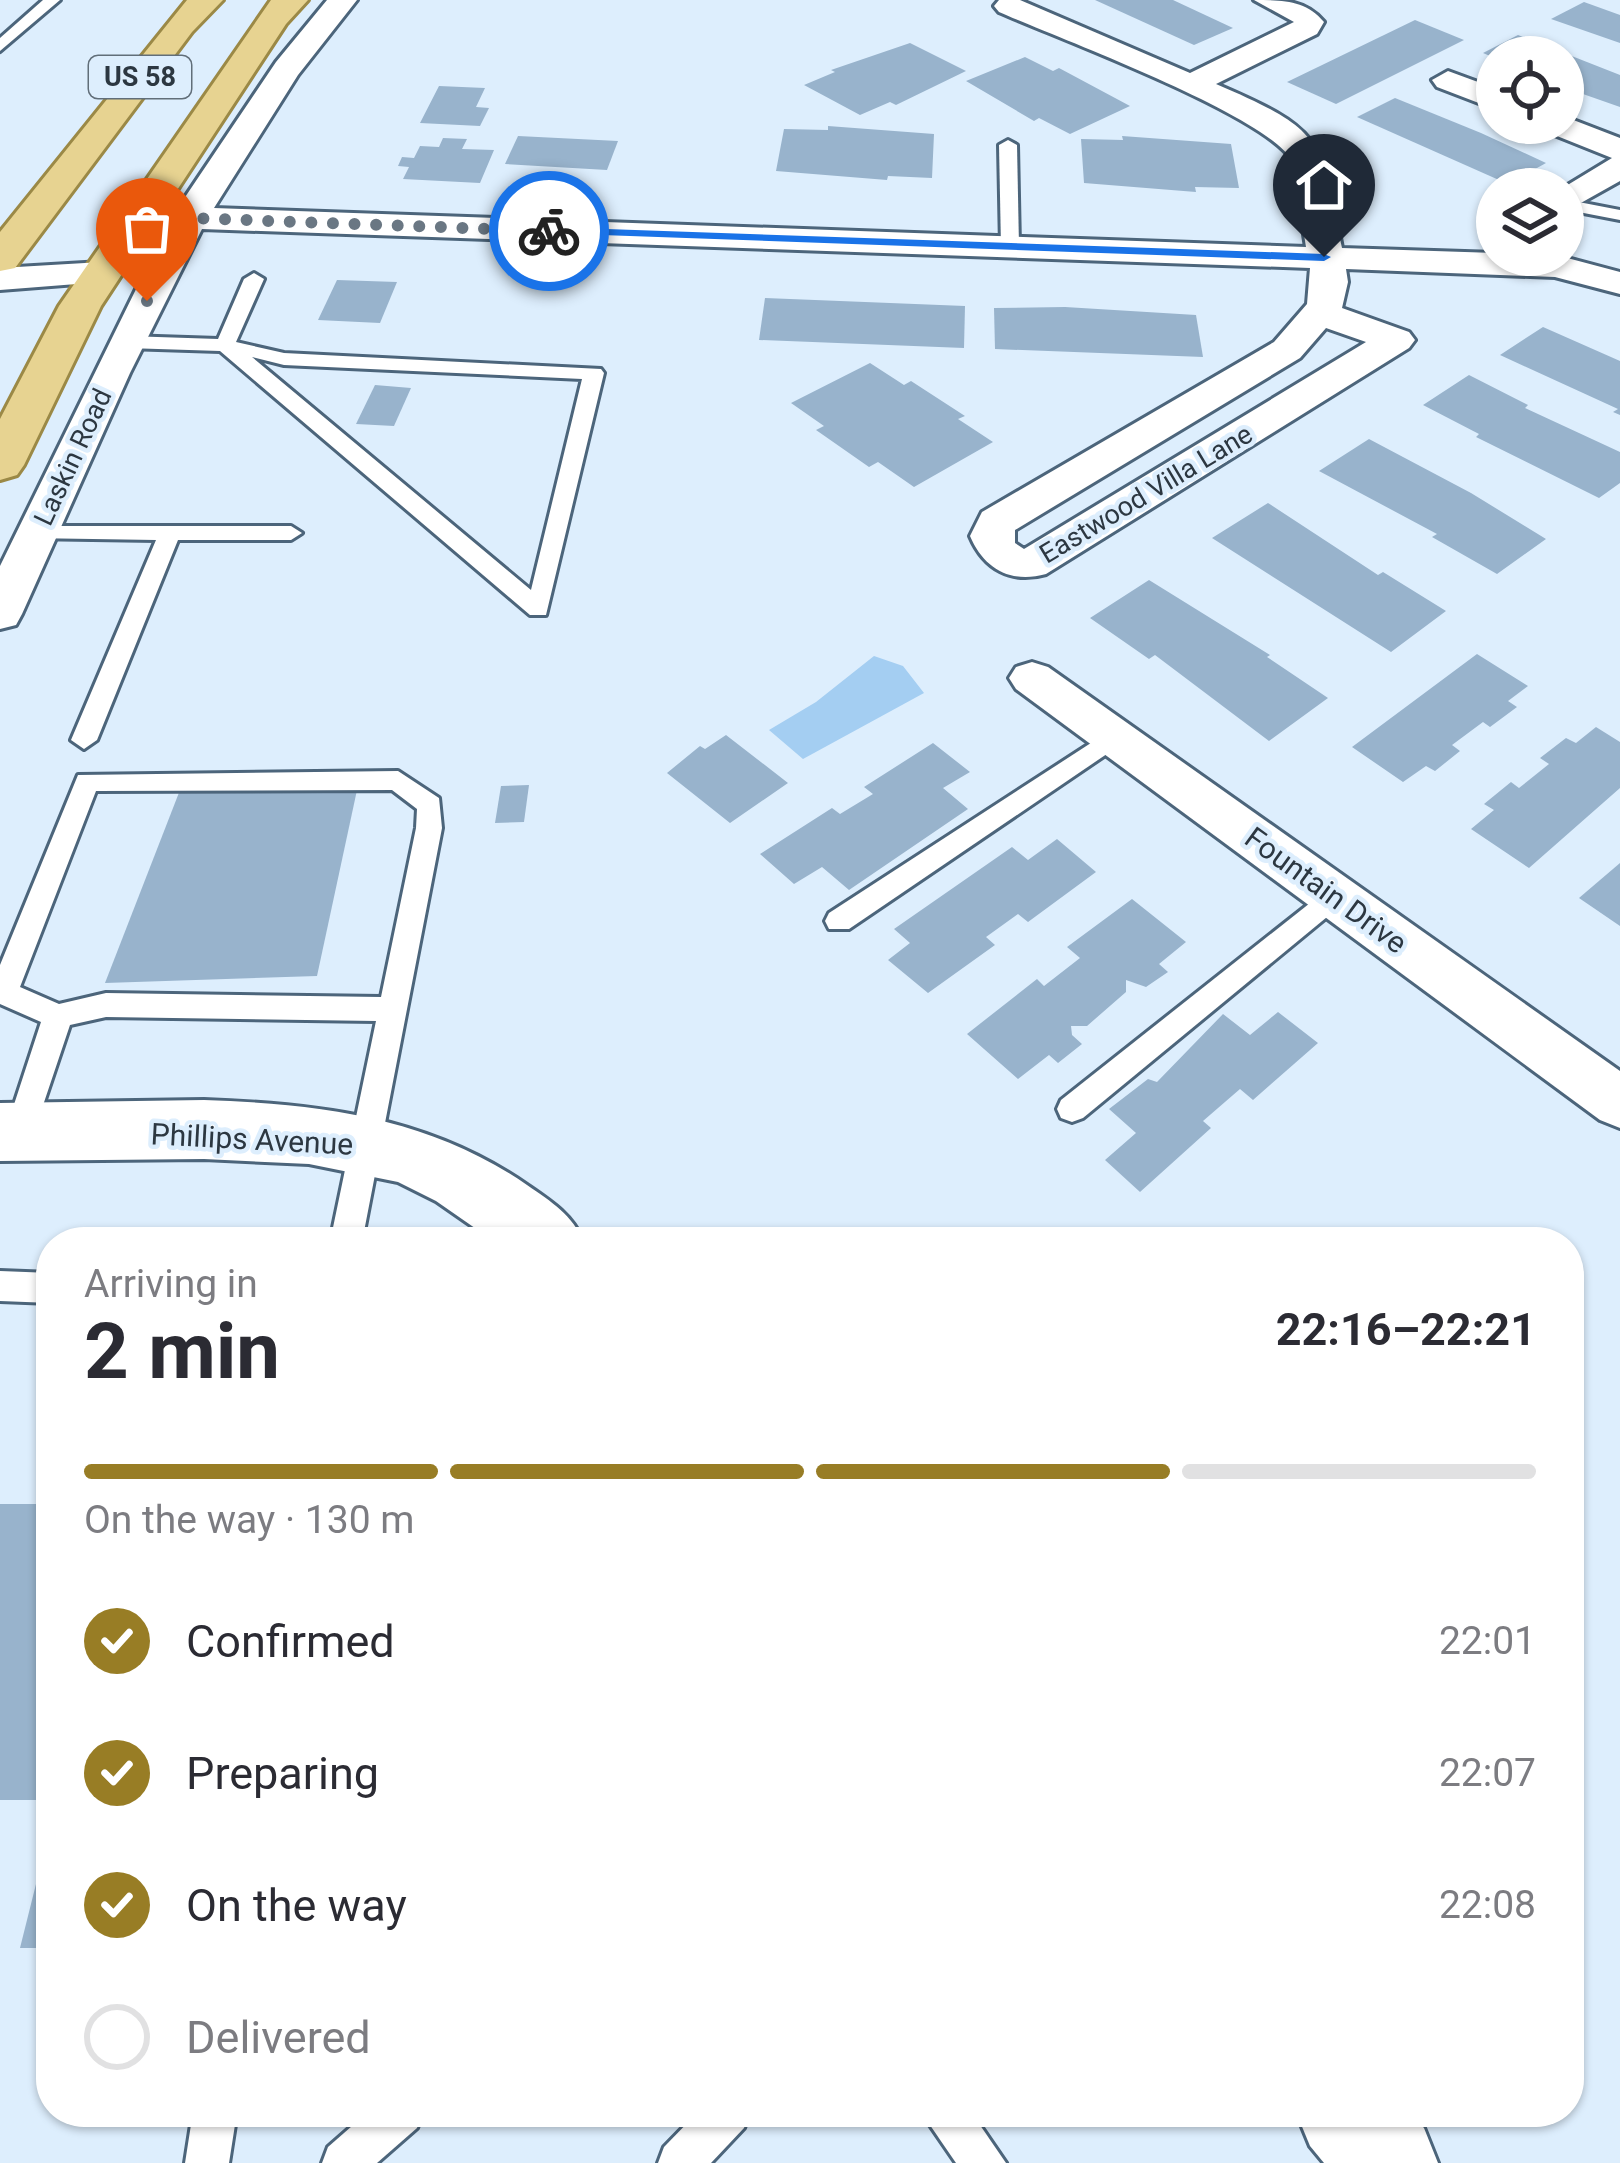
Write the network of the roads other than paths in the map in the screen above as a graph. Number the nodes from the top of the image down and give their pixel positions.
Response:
1 (52, 0) edge
2 (206, 0) edge
3 (291, 0) edge
4 (342, 0) edge
5 (1269, 0) edge
6 (1009, 6) dead end
7 (0, 46) edge
8 (1448, 80) dead end
9 (1190, 85) junction
10 (1476, 91) edge
11 (1584, 135) edge
12 (1009, 145) dead end
13 (1620, 150) edge
14 (1620, 166) edge
15 (1584, 190) edge
16 (1584, 208) edge
17 (1620, 215) edge
18 (188, 218) junction
19 (1010, 247) junction
20 (1324, 257) junction
21 (0, 259) edge
22 (1476, 260) edge
23 (1584, 271) edge
24 (254, 278) dead end
25 (0, 279) edge
26 (1620, 283) edge
27 (91, 289) junction
28 (0, 309) edge
29 (1319, 313) junction
30 (127, 341) junction
31 (224, 345) junction
32 (0, 465) edge
33 (37, 533) junction
34 (170, 533) junction
35 (291, 533) dead end
36 (0, 614) edge
37 (1032, 678) dead end
38 (1114, 737) junction
39 (84, 740) dead end
40 (1334, 895) junction
41 (839, 921) dead end
42 (392, 1009) junction
43 (58, 1016) junction
44 (1620, 1103) edge
45 (1072, 1109) dead end
46 (10, 1132) edge
47 (363, 1144) junction
48 (349, 1227) edge
49 (530, 1227) edge
50 (0, 1286) edge
51 (36, 1287) edge
52 (213, 2127) edge
53 (384, 2127) edge
54 (714, 2127) edge
55 (955, 2127) edge
56 (1357, 2127) edge
57 (207, 2163) edge
58 (344, 2163) edge
59 (680, 2163) edge
60 (984, 2163) edge
61 (1389, 2163) edge

1 - 7 lane
2 - 21 main road, US 58
3 - 27 main road, Laskin Road / US 58
4 - 18 street, Laskin Road
5 - 9 street
6 - 9 street
8 - 10 street
9 - 20 street
11 - 13 street
12 - 19 lane
14 - 15 street
16 - 17 lane
18 - 19 street
18 - 30 street, Laskin Road
19 - 20 street
20 - 22 street
20 - 29 street
23 - 26 street
24 - 31 lane
25 - 27 street
27 - 28 street
27 - 32 main road, Laskin Road / US 58
29 - 29 street, Eastwood Villa Lane
30 - 31 lane
30 - 33 street, Laskin Road
31 - 31 lane
33 - 34 lane
33 - 36 street, Laskin Road
34 - 35 lane
34 - 39 lane
37 - 38 street, Fountain Drive
38 - 40 street, Fountain Drive
38 - 41 lane
40 - 44 street, Fountain Drive
40 - 45 lane
42 - 43 lane
42 - 43 lane
42 - 47 lane
43 - 46 lane
46 - 47 street, Phillips Avenue
47 - 48 lane
47 - 49 street, Phillips Avenue
50 - 51 lane
52 - 57 lane
53 - 58 lane
54 - 59 lane
55 - 60 lane
56 - 61 street

